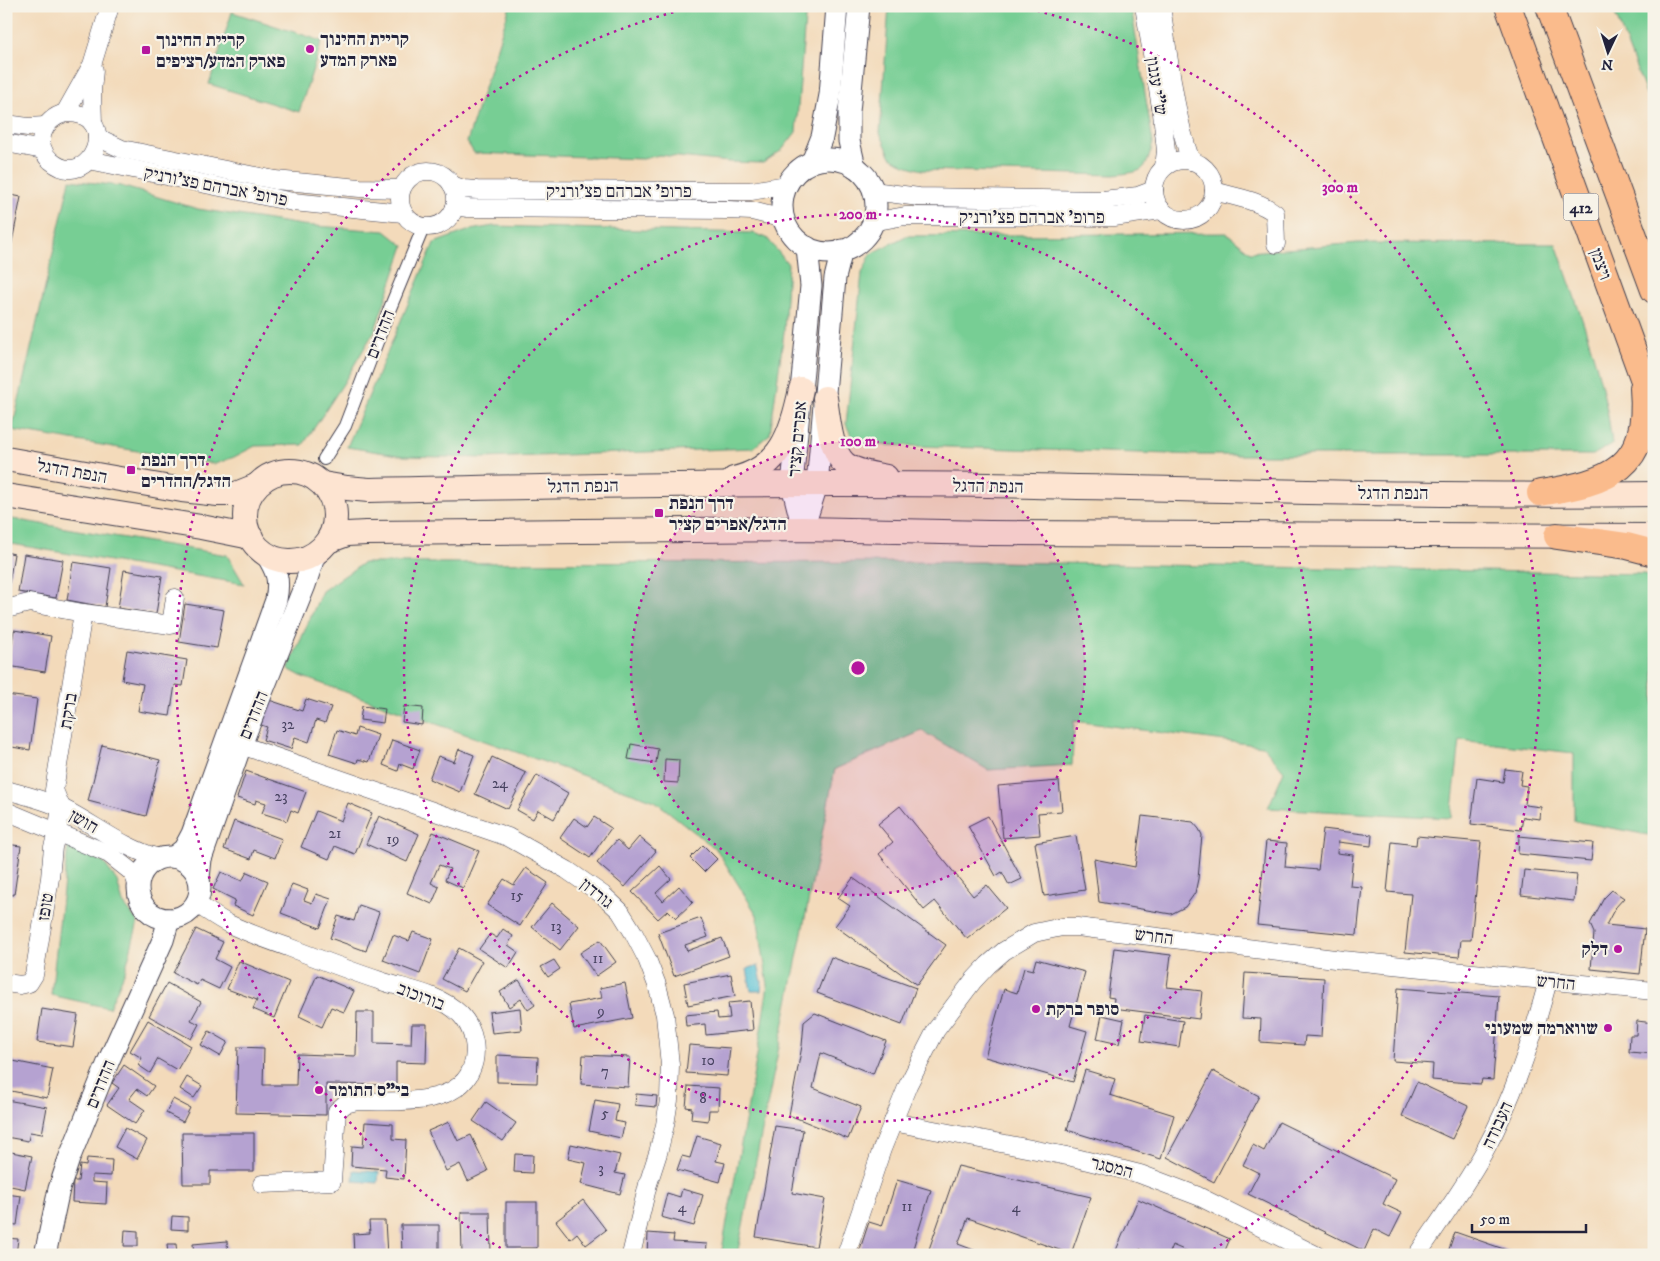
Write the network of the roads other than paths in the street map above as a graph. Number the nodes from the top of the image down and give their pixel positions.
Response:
1 (110, 6) edge
2 (837, 6) edge
3 (859, 6) edge
4 (1144, 6) edge
5 (1161, 6) edge
6 (1508, 6) edge
7 (1549, 6) edge
8 (97, 52) junction
9 (64, 112) junction
10 (6, 124) edge
11 (45, 126) junction
12 (95, 130) junction
13 (6, 143) edge
14 (43, 150) junction
15 (89, 160) junction
16 (1191, 161) junction
17 (812, 162) junction
18 (855, 167) junction
19 (1164, 167) junction
20 (452, 184) junction
21 (786, 185) junction
22 (401, 189) junction
23 (1154, 190) junction
24 (873, 191) junction
25 (1214, 191) junction
26 (455, 206) junction
27 (1161, 210) junction
28 (403, 213) junction
29 (784, 219) junction
30 (872, 222) junction
31 (421, 233) dead end
32 (1276, 244) dead end
33 (807, 247) junction
34 (842, 250) junction
35 (1654, 290) edge
36 (1643, 377) junction
37 (801, 389) junction
38 (825, 398) junction
39 (1654, 408) edge
40 (6, 459) edge
41 (324, 460) dead end
42 (323, 484) junction
43 (700, 484) junction
44 (792, 485) junction
45 (817, 485) junction
46 (922, 485) junction
47 (256, 486) junction
48 (1540, 494) junction
49 (1654, 494) edge
50 (6, 496) edge
51 (803, 529) junction
52 (1557, 536) junction
53 (1654, 536) edge
54 (258, 546) junction
55 (322, 547) junction
56 (1654, 553) edge
57 (175, 598) dead end
58 (6, 609) edge
59 (83, 613) junction
60 (241, 746) junction
61 (6, 790) edge
62 (61, 807) junction
63 (6, 811) edge
64 (57, 833) junction
65 (166, 857) junction
66 (200, 878) junction
67 (138, 886) junction
68 (196, 904) junction
69 (169, 919) junction
70 (1548, 981) junction
71 (6, 982) edge
72 (1654, 991) edge
73 (893, 1122) junction
74 (262, 1184) dead end
75 (45, 1255) edge
76 (631, 1255) edge
77 (846, 1255) edge
78 (1316, 1255) edge
79 (1418, 1255) edge

1 - 8 street
2 - 17 street
3 - 18 street
4 - 19 street, ש"י עגנון
5 - 16 street, ש"י עגנון
6 - 36 main road, ויצמן / 412
7 - 35 main road, 412
8 - 9 street
8 - 12 street
9 - 11 street
9 - 12 street
10 - 11 street
11 - 14 street
12 - 15 street
12 - 22 street, פרופ' אברהם פצ'ורניק
13 - 14 street
14 - 15 street
15 - 28 street, פרופ' אברהם פצ'ורניק
16 - 19 street
16 - 25 street
17 - 18 street
17 - 21 street
18 - 24 street
19 - 23 street
20 - 21 street, פרופ' אברהם פצ'ורניק
20 - 22 street
20 - 26 street
21 - 29 street
22 - 28 street
23 - 24 street, פרופ' אברהם פצ'ורניק
23 - 27 street
24 - 30 street
25 - 27 street
25 - 32 street
26 - 28 street
26 - 29 street, פרופ' אברהם פצ'ורניק
27 - 30 street, פרופ' אברהם פצ'ורניק
29 - 33 street
30 - 34 street
31 - 41 street, ההדרים
33 - 34 street
33 - 37 street, אפרים קציר
34 - 38 street, אפרים קציר
36 - 39 main road, ויצמן / 412
36 - 48 main road
37 - 43 main road
37 - 44 street, אפרים קציר
38 - 45 street, אפרים קציר
38 - 46 main road
40 - 47 main road, הנפת הדגל
42 - 43 main road, הנפת הדגל
42 - 47 main road
42 - 55 main road
43 - 44 main road, הנפת הדגל
44 - 45 main road, הנפת הדגל
44 - 51 street, אפרים קציר
45 - 46 main road, הנפת הדגל
45 - 51 street, אפרים קציר
46 - 48 main road, הנפת הדגל
47 - 54 main road
48 - 49 main road, הנפת הדגל
50 - 54 main road, הנפת הדגל
51 - 52 main road
51 - 55 main road
52 - 53 main road
52 - 56 main road
54 - 55 main road
54 - 65 street, ההדרים
55 - 60 street, ההדרים
57 - 59 street
58 - 59 street
59 - 62 street, ברקת
60 - 66 street, ההדרים
60 - 76 street, גורדון
61 - 62 street, חושן
62 - 64 street, טופז
62 - 65 street, חושן
63 - 64 street, חושן
64 - 67 street, חושן
64 - 71 street, טופז
65 - 66 street
65 - 67 street
66 - 68 street
67 - 69 street
68 - 69 street
68 - 74 street, בורוכוב
69 - 75 street, ההדרים
70 - 72 street, החרש
70 - 73 street, החרש
70 - 79 street, העבודה
73 - 77 street, החרש
73 - 78 street, המסגר

